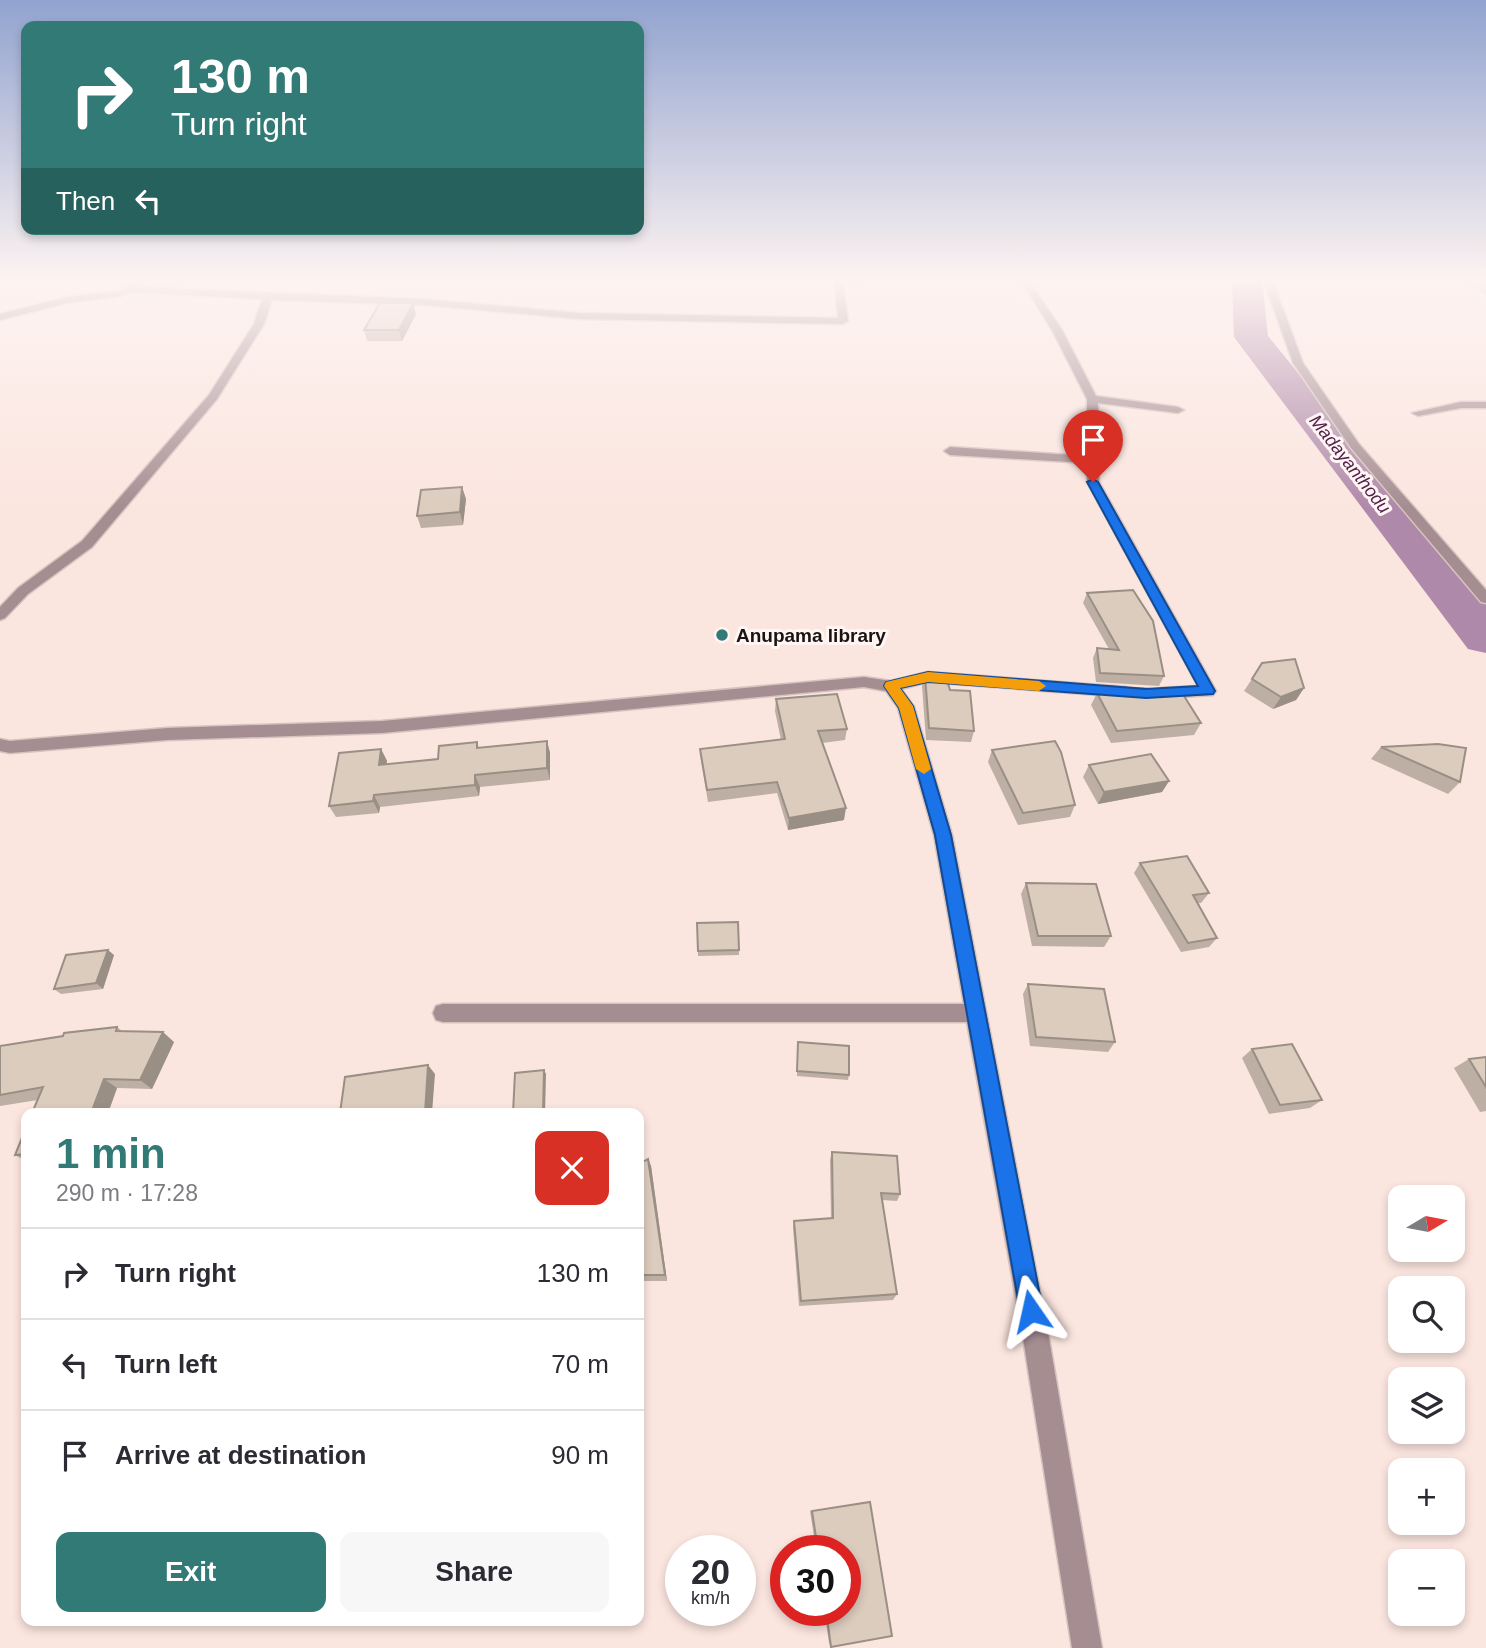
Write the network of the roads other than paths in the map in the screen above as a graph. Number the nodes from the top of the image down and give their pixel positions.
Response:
1 (239, 356) edge
2 (1070, 356) edge
3 (1295, 356) edge
4 (1092, 399) junction
5 (1486, 405) edge
6 (1178, 410) dead end
7 (1418, 413) dead end
8 (950, 451) dead end
9 (1093, 460) junction
10 (1486, 599) edge
11 (0, 615) edge
12 (891, 686) junction
13 (0, 745) edge
14 (443, 1013) dead end
15 (976, 1013) junction
16 (1087, 1648) edge

1 - 11 street
2 - 4 street
3 - 10 street
4 - 6 street
4 - 9 street
5 - 7 street
8 - 9 street
9 - 12 street
12 - 13 street
12 - 15 street
14 - 15 street
15 - 16 street

